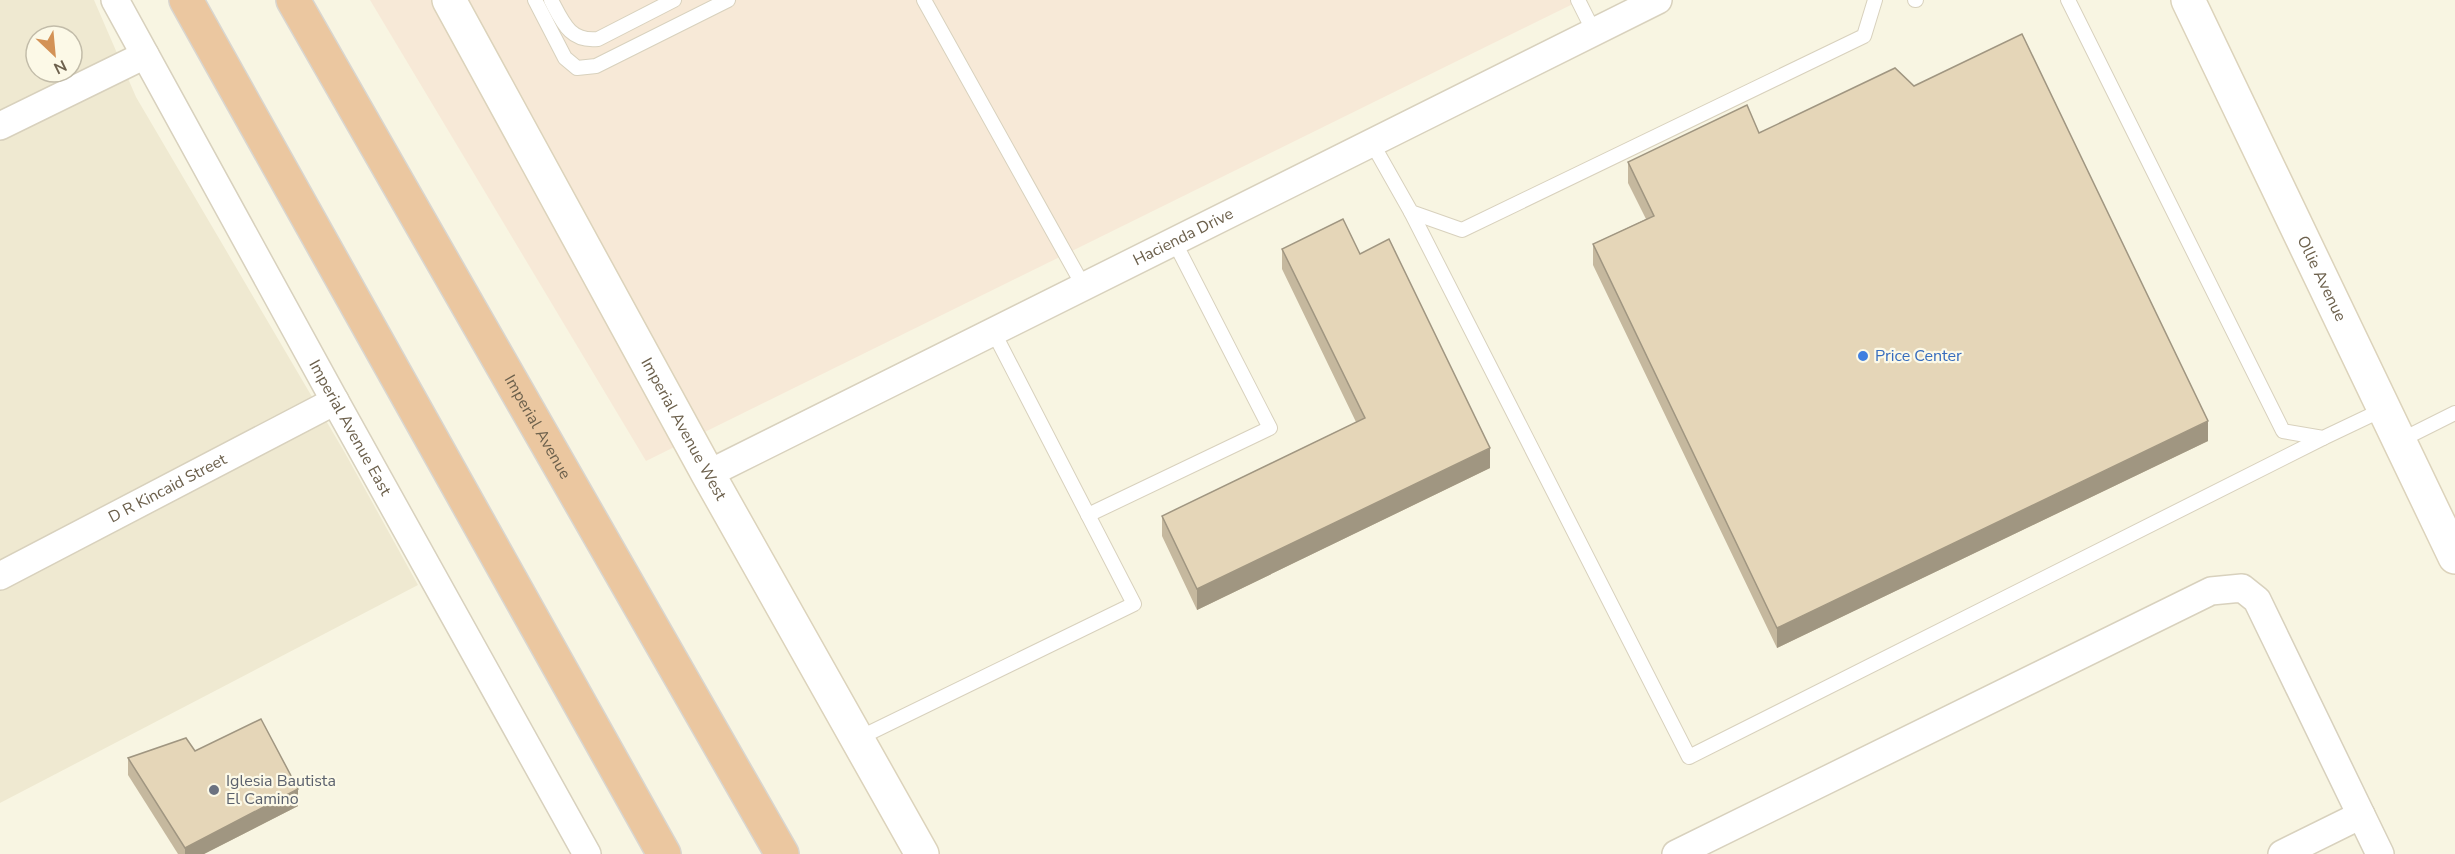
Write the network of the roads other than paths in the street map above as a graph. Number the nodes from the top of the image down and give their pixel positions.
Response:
1 (115, 0) edge
2 (186, 0) edge
3 (293, 0) edge
4 (449, 0) edge
5 (535, 0) edge
6 (551, 0) edge
7 (674, 0) edge
8 (728, 0) edge
9 (924, 0) edge
10 (1578, 0) edge
11 (1658, 0) edge
12 (1875, 0) edge
13 (2068, 0) edge
14 (2188, 0) edge
15 (1594, 32) junction
16 (146, 55) junction
17 (0, 126) edge
18 (1372, 143) junction
19 (1411, 212) junction
20 (1174, 241) junction
21 (1084, 287) junction
22 (993, 332) junction
23 (335, 402) junction
24 (2384, 409) junction
25 (2455, 412) edge
26 (2323, 438) junction
27 (2399, 441) junction
28 (708, 474) junction
29 (1088, 515) junction
30 (2455, 557) edge
31 (0, 576) edge
32 (857, 739) junction
33 (2361, 815) junction
34 (587, 854) edge
35 (664, 854) edge
36 (782, 854) edge
37 (922, 854) edge
38 (1676, 854) edge
39 (2282, 854) edge
40 (2380, 854) edge

1 - 16 street, Imperial Avenue East
2 - 35 highway
3 - 36 highway, Imperial Avenue
4 - 28 street, Imperial Avenue West
5 - 8 lane
6 - 7 lane
9 - 21 lane
10 - 15 lane
11 - 15 street, Hacienda Drive
12 - 19 lane
13 - 26 lane
14 - 24 street, Ollie Avenue
15 - 18 street, Hacienda Drive
16 - 17 street
16 - 23 street, Imperial Avenue East
18 - 19 lane
18 - 20 street, Hacienda Drive
19 - 26 lane
20 - 21 street, Hacienda Drive
20 - 29 lane
21 - 22 street, Hacienda Drive
22 - 28 street, Hacienda Drive
22 - 29 lane
23 - 31 street, D R Kincaid Street
23 - 34 street, Imperial Avenue East
24 - 26 lane
24 - 27 street, Ollie Avenue
25 - 27 lane
27 - 30 street, Ollie Avenue
28 - 32 street, Imperial Avenue West
29 - 32 lane
32 - 37 street, Imperial Avenue West
33 - 38 street
33 - 39 street
33 - 40 street

